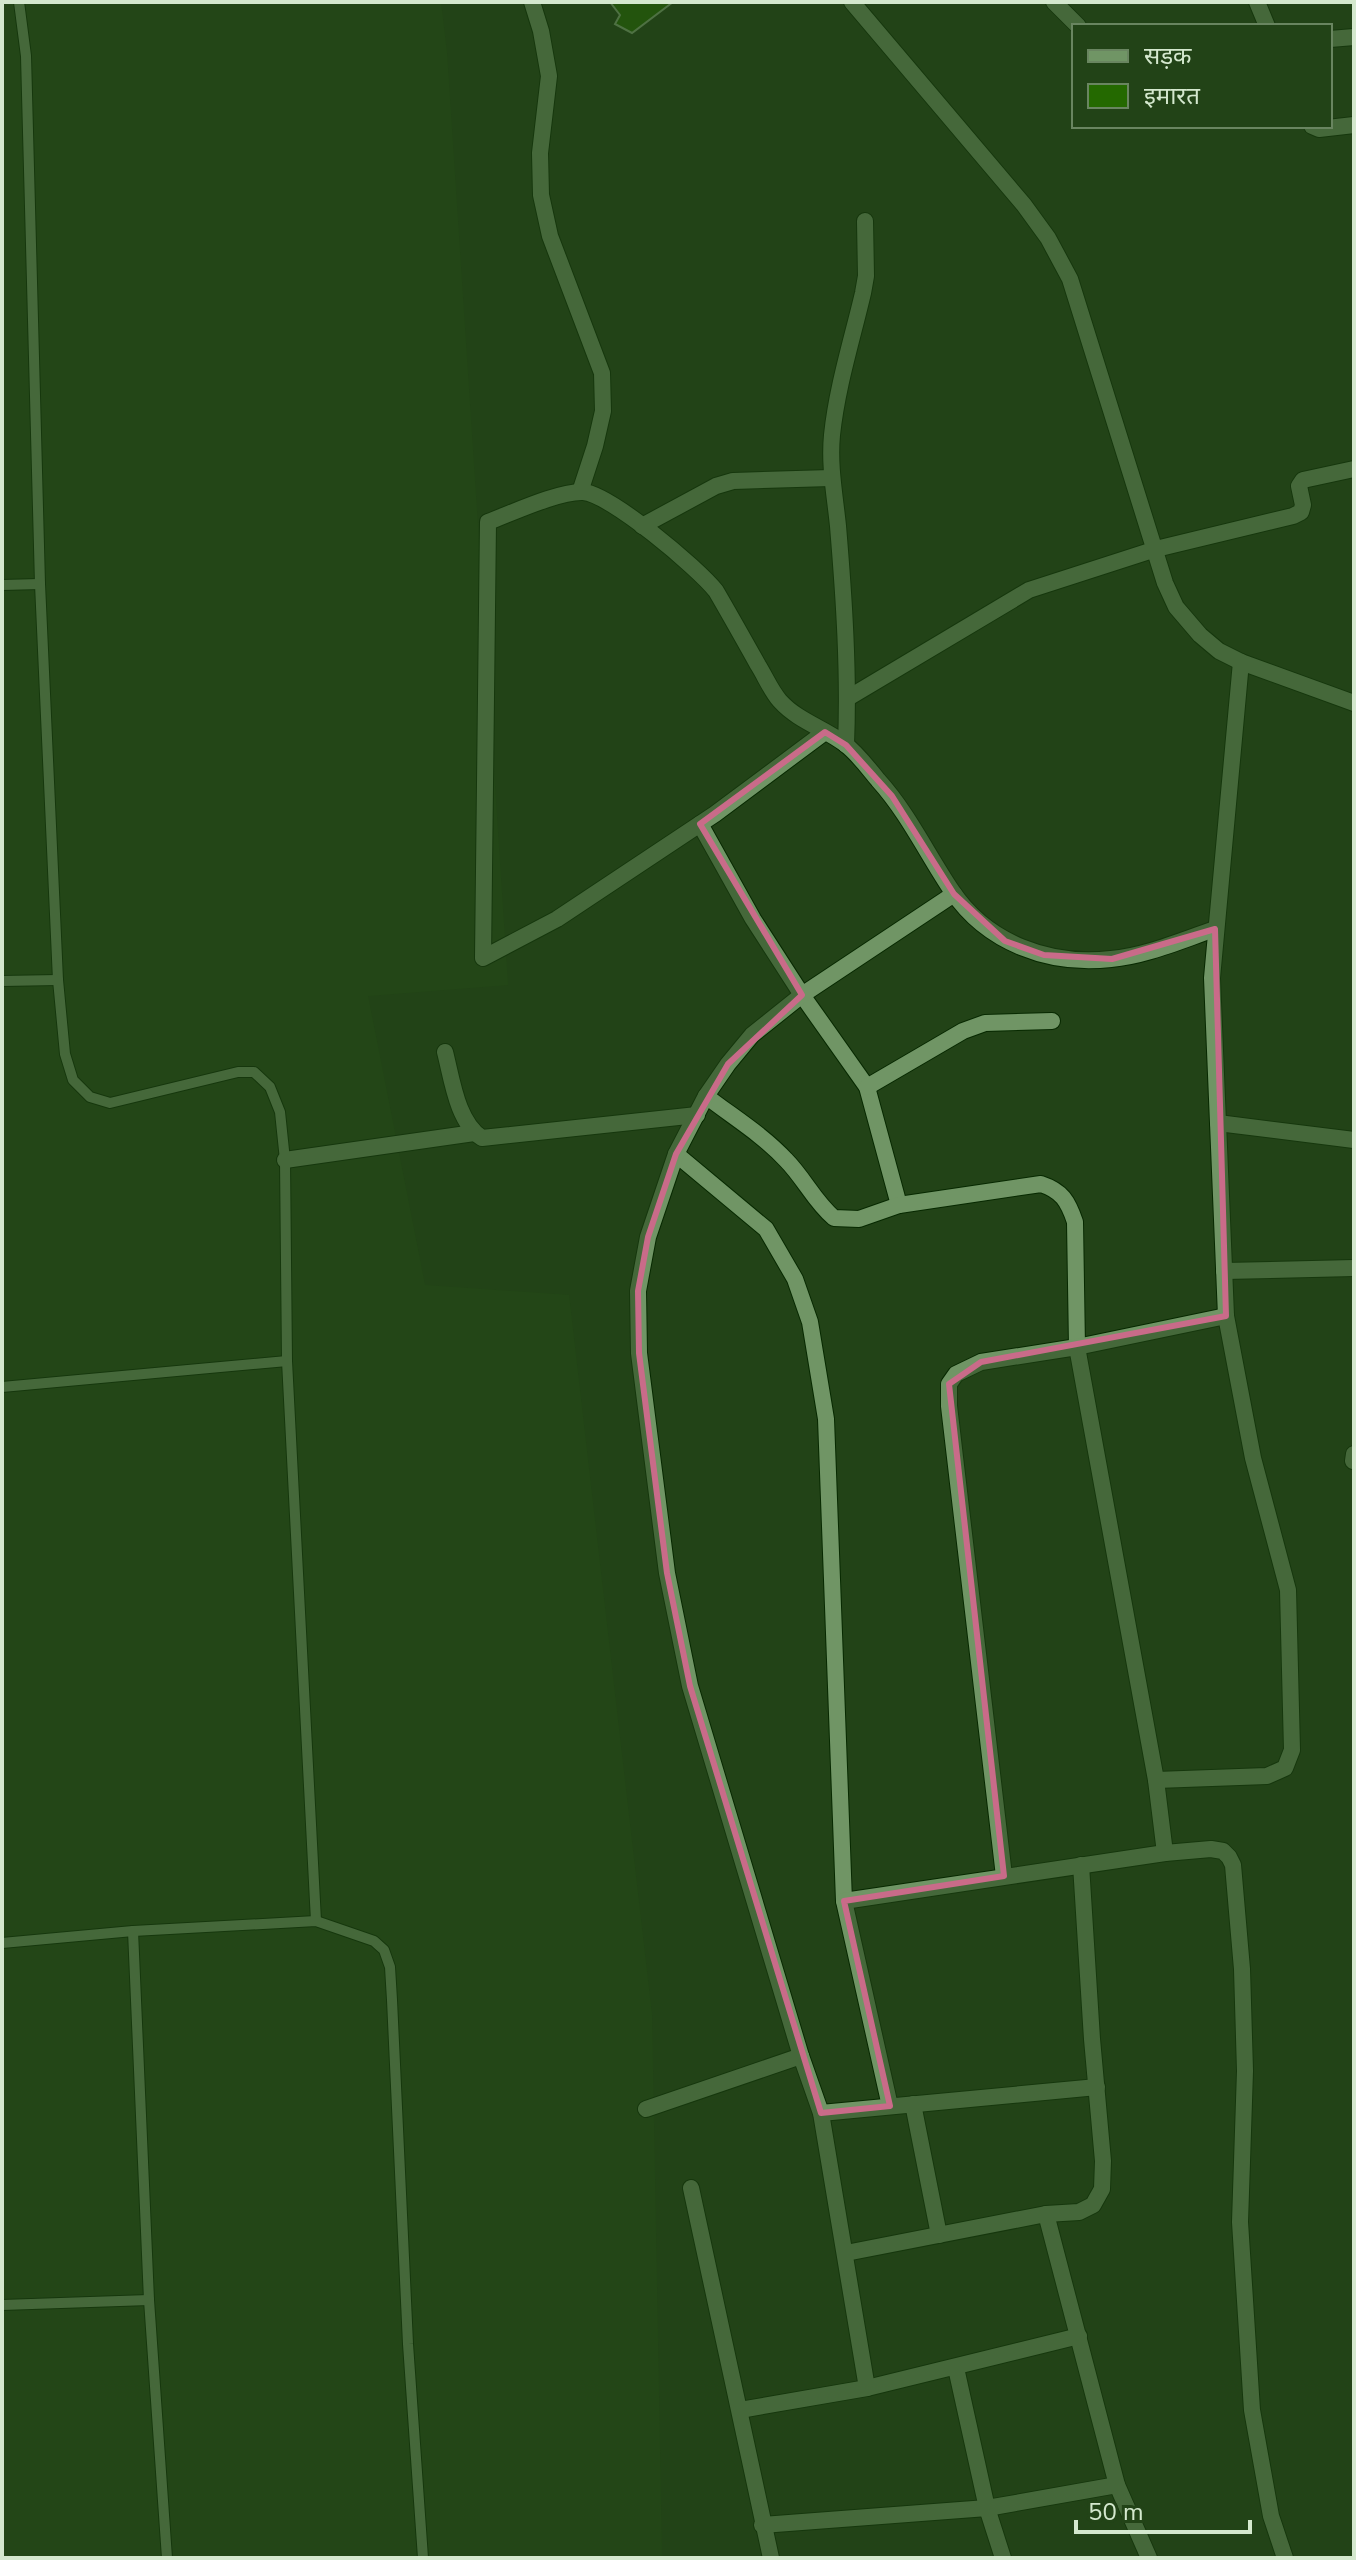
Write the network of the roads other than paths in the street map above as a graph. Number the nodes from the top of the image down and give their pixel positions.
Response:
1 (19, 2) edge
2 (532, 2) edge
3 (1054, 2) edge
4 (1257, 2) edge
5 (860, 5) edge
6 (1076, 24) edge
7 (1266, 24) edge
8 (1354, 37) edge
9 (1332, 39) edge
10 (1354, 125) edge
11 (1332, 128) edge
12 (865, 221) dead end
13 (1354, 469) edge
14 (831, 478) junction
15 (580, 492) junction
16 (642, 526) junction
17 (1156, 549) junction
18 (40, 584) junction
19 (2, 585) edge
20 (1241, 662) junction
21 (848, 698) junction
22 (1354, 703) edge
23 (825, 732) junction
24 (846, 745) junction
25 (700, 824) junction
26 (954, 894) junction
27 (1215, 929) junction
28 (58, 980) junction
29 (2, 981) edge
30 (802, 995) junction
31 (1052, 1021) dead end
32 (445, 1052) dead end
33 (867, 1087) junction
34 (706, 1096) junction
35 (697, 1115) junction
36 (1218, 1123) junction
37 (474, 1133) junction
38 (1354, 1140) edge
39 (676, 1154) junction
40 (285, 1160) junction
41 (899, 1205) junction
42 (1354, 1268) edge
43 (1224, 1271) junction
44 (1226, 1316) junction
45 (1077, 1347) junction
46 (287, 1361) junction
47 (2, 1387) edge
48 (1156, 1780) junction
49 (1165, 1853) junction
50 (1081, 1865) junction
51 (1004, 1876) junction
52 (844, 1901) junction
53 (316, 1921) junction
54 (133, 1931) junction
55 (2, 1943) edge
56 (801, 2056) junction
57 (1097, 2087) junction
58 (913, 2104) junction
59 (890, 2106) junction
60 (646, 2109) dead end
61 (821, 2113) junction
62 (691, 2188) dead end
63 (1046, 2214) junction
64 (939, 2235) junction
65 (846, 2253) junction
66 (149, 2300) junction
67 (2, 2305) edge
68 (1079, 2336) junction
69 (956, 2368) junction
70 (867, 2388) junction
71 (740, 2410) junction
72 (1117, 2485) junction
73 (987, 2508) junction
74 (762, 2525) junction
75 (167, 2558) edge
76 (423, 2558) edge
77 (771, 2558) edge
78 (1003, 2558) edge
79 (1149, 2558) edge
80 (1285, 2558) edge

1 - 18 lane
2 - 15 street
3 - 6 street
4 - 7 street
5 - 17 street
8 - 9 street
10 - 11 street
12 - 14 street
13 - 17 street
14 - 16 street
14 - 21 street
15 - 16 street
15 - 25 street
16 - 23 street
17 - 20 street
17 - 21 street
18 - 19 lane
18 - 28 lane
20 - 22 street
20 - 27 street
21 - 24 street
23 - 24 street
23 - 25 street
24 - 26 street
25 - 30 street
26 - 27 street
26 - 30 street
27 - 36 street
28 - 29 lane
28 - 40 lane
30 - 33 street
30 - 34 street
31 - 33 street
32 - 37 street
33 - 41 street
34 - 35 street
34 - 41 street
35 - 37 street
35 - 39 street
36 - 38 street
36 - 43 street
37 - 40 street
39 - 52 street
39 - 56 street
40 - 46 lane
41 - 45 street
42 - 43 street
43 - 44 street
44 - 45 street
44 - 48 street
45 - 48 street
45 - 51 street
46 - 47 lane
46 - 53 lane
48 - 49 street
49 - 50 street
49 - 80 street
50 - 51 street
50 - 57 street
51 - 52 street
52 - 59 street
53 - 54 lane
53 - 76 lane
54 - 55 lane
54 - 66 lane
56 - 60 street
56 - 61 street
57 - 58 street
57 - 63 street
58 - 59 street
58 - 64 street
59 - 61 street
61 - 65 street
62 - 71 street
63 - 64 street
63 - 68 street
64 - 65 street
65 - 70 street
66 - 67 lane
66 - 75 lane
68 - 69 street
68 - 72 street
69 - 70 street
69 - 73 street
70 - 71 street
71 - 74 street
72 - 73 street
72 - 79 street
73 - 74 street
73 - 78 street
74 - 77 street

